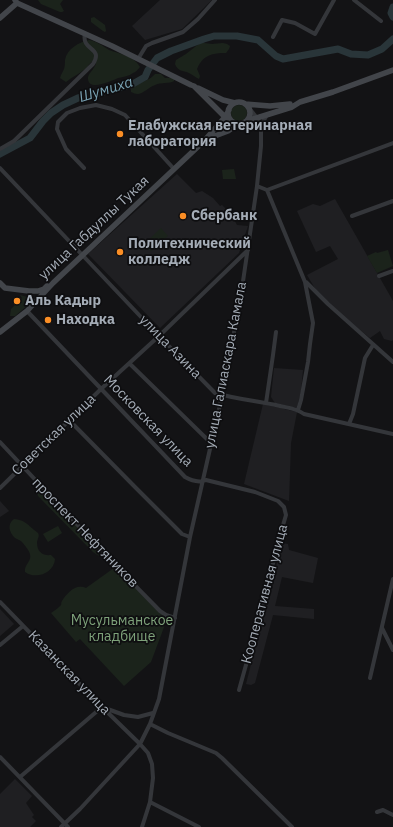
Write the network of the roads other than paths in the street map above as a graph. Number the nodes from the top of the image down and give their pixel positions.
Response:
1 (215, 0) edge
2 (334, 0) edge
3 (354, 0) edge
4 (18, 1) edge
5 (0, 18) edge
6 (381, 21) dead end
7 (84, 34) junction
8 (273, 37) dead end
9 (138, 59) junction
10 (393, 70) edge
11 (194, 86) junction
12 (300, 102) junction
13 (235, 103) junction
14 (247, 106) junction
15 (269, 113) junction
16 (227, 118) junction
17 (257, 118) junction
18 (243, 122) junction
19 (261, 129) junction
20 (205, 140) junction
21 (393, 143) edge
22 (0, 149) edge
23 (0, 168) edge
24 (84, 168) dead end
25 (174, 169) junction
26 (257, 186) junction
27 (267, 190) junction
28 (393, 201) edge
29 (352, 216) dead end
30 (248, 249) junction
31 (82, 254) junction
32 (393, 271) edge
33 (380, 276) dead end
34 (306, 282) junction
35 (0, 283) edge
36 (52, 283) junction
37 (28, 291) junction
38 (32, 305) junction
39 (27, 310) junction
40 (0, 332) edge
41 (276, 332) dead end
42 (159, 336) junction
43 (373, 345) junction
44 (393, 362) edge
45 (130, 364) junction
46 (101, 389) junction
47 (222, 396) junction
48 (266, 403) junction
49 (298, 410) junction
50 (70, 421) junction
51 (349, 424) junction
52 (393, 434) edge
53 (0, 442) edge
54 (211, 443) junction
55 (22, 466) junction
56 (203, 482) junction
57 (0, 488) edge
58 (278, 501) joint
59 (190, 537) junction
60 (393, 579) edge
61 (0, 602) edge
62 (175, 618) junction
63 (23, 626) junction
64 (382, 628) junction
65 (0, 645) edge
66 (393, 650) edge
67 (370, 678) dead end
68 (239, 690) dead end
69 (102, 707) junction
70 (153, 713) junction
71 (150, 724) junction
72 (140, 744) junction
73 (0, 756) edge
74 (20, 777) junction
75 (150, 802) junction
76 (377, 812) dead end
77 (393, 815) edge
78 (64, 823) junction
79 (61, 827) edge
80 (68, 827) edge
81 (142, 827) edge
82 (199, 827) edge
83 (292, 827) edge

1 - 9 street
2 - 8 street
3 - 6 street
4 - 5 main road
4 - 7 main road
7 - 9 main road
7 - 22 street
9 - 11 main road
10 - 12 main road
11 - 13 main road
11 - 16 main road
12 - 14 main road
12 - 15 main road, улица Габдуллы Тукая
13 - 14 main road
13 - 16 main road
14 - 17 street, улица Галиаскара Камала
14 - 18 main road
15 - 17 main road, улица Габдуллы Тукая
15 - 19 street
16 - 18 main road
16 - 20 main road, улица Габдуллы Тукая
17 - 18 main road, улица Габдуллы Тукая
17 - 19 street, улица Галиаскара Камала
18 - 19 street
18 - 20 main road, улица Габдуллы Тукая
19 - 26 street, улица Галиаскара Камала
20 - 25 main road, улица Габдуллы Тукая
21 - 27 street
23 - 31 street, улица Азина
24 - 25 street
25 - 31 main road, улица Габдуллы Тукая
26 - 27 street
26 - 30 street, улица Галиаскара Камала
27 - 34 street
28 - 29 street
30 - 42 street, Советская улица
30 - 47 street, улица Галиаскара Камала
31 - 36 main road, улица Габдуллы Тукая
31 - 42 street, улица Азина
32 - 33 street
34 - 43 street
34 - 49 street
35 - 37 main road
36 - 37 main road
36 - 38 main road, улица Габдуллы Тукая
37 - 38 main road
38 - 39 main road, улица Габдуллы Тукая
39 - 40 main road, улица Габдуллы Тукая
39 - 46 street, Московская улица
41 - 48 street
42 - 45 street, Советская улица
42 - 47 street, улица Азина
43 - 44 street
43 - 51 street
45 - 46 street, Советская улица
45 - 54 street
46 - 50 street, Советская улица
46 - 56 street, Московская улица
47 - 48 street, улица Азина
47 - 54 street, улица Галиаскара Камала
48 - 49 street, улица Азина
49 - 51 street, улица Азина
50 - 55 street, Советская улица
50 - 59 street
51 - 52 street, улица Азина
53 - 55 street, проспект Нефтяников
54 - 56 street, улица Галиаскара Камала
55 - 57 street, Советская улица
55 - 62 street, проспект Нефтяников
56 - 58 street, Московская улица
56 - 59 street, улица Галиаскара Камала
58 - 68 street, Кооперативная улица
59 - 62 street, улица Галиаскара Камала
60 - 64 street
61 - 63 street, Казанская улица
62 - 70 street, улица Галиаскара Камала
63 - 65 street
63 - 69 street, Казанская улица
64 - 66 street
64 - 67 street
69 - 70 street
69 - 72 street, Казанская улица
69 - 74 street
70 - 71 street, улица Галиаскара Камала
71 - 72 street, улица Галиаскара Камала
71 - 83 street
72 - 75 street, Казанская улица
72 - 78 street, улица Галиаскара Камала
73 - 74 street
74 - 78 street
75 - 81 street, Казанская улица
75 - 82 street
76 - 77 street
78 - 79 street, улица Галиаскара Камала
78 - 80 street

